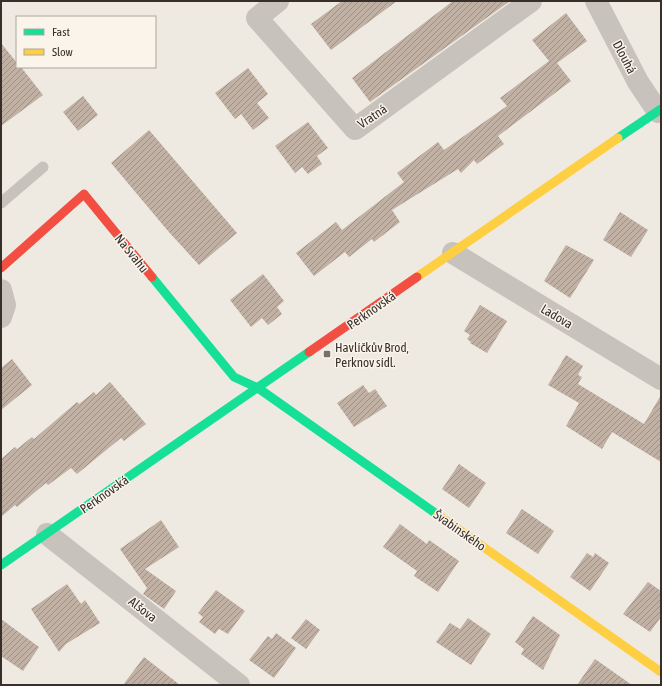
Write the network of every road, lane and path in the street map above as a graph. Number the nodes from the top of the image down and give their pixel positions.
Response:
1 (278, 1) edge
2 (531, 1) edge
3 (596, 1) edge
4 (659, 111) edge
5 (43, 167) dead end
6 (1, 203) edge
7 (453, 253) junction
8 (1, 268) edge
9 (1, 290) edge
10 (1, 317) edge
11 (661, 379) edge
12 (258, 388) junction
13 (47, 534) junction
14 (1, 565) edge
15 (661, 672) edge
16 (239, 685) edge

1 - 2 street, Vratná
3 - 4 street, Dlouhá
4 - 7 street, Perknovská
5 - 6 lane
7 - 11 street, Ladova
7 - 12 street, Perknovská
8 - 12 street, Na Svahu
9 - 10 street
12 - 13 street, Perknovská
12 - 15 street, Švabinského
13 - 14 street, Perknovská
13 - 16 street, Alšova

